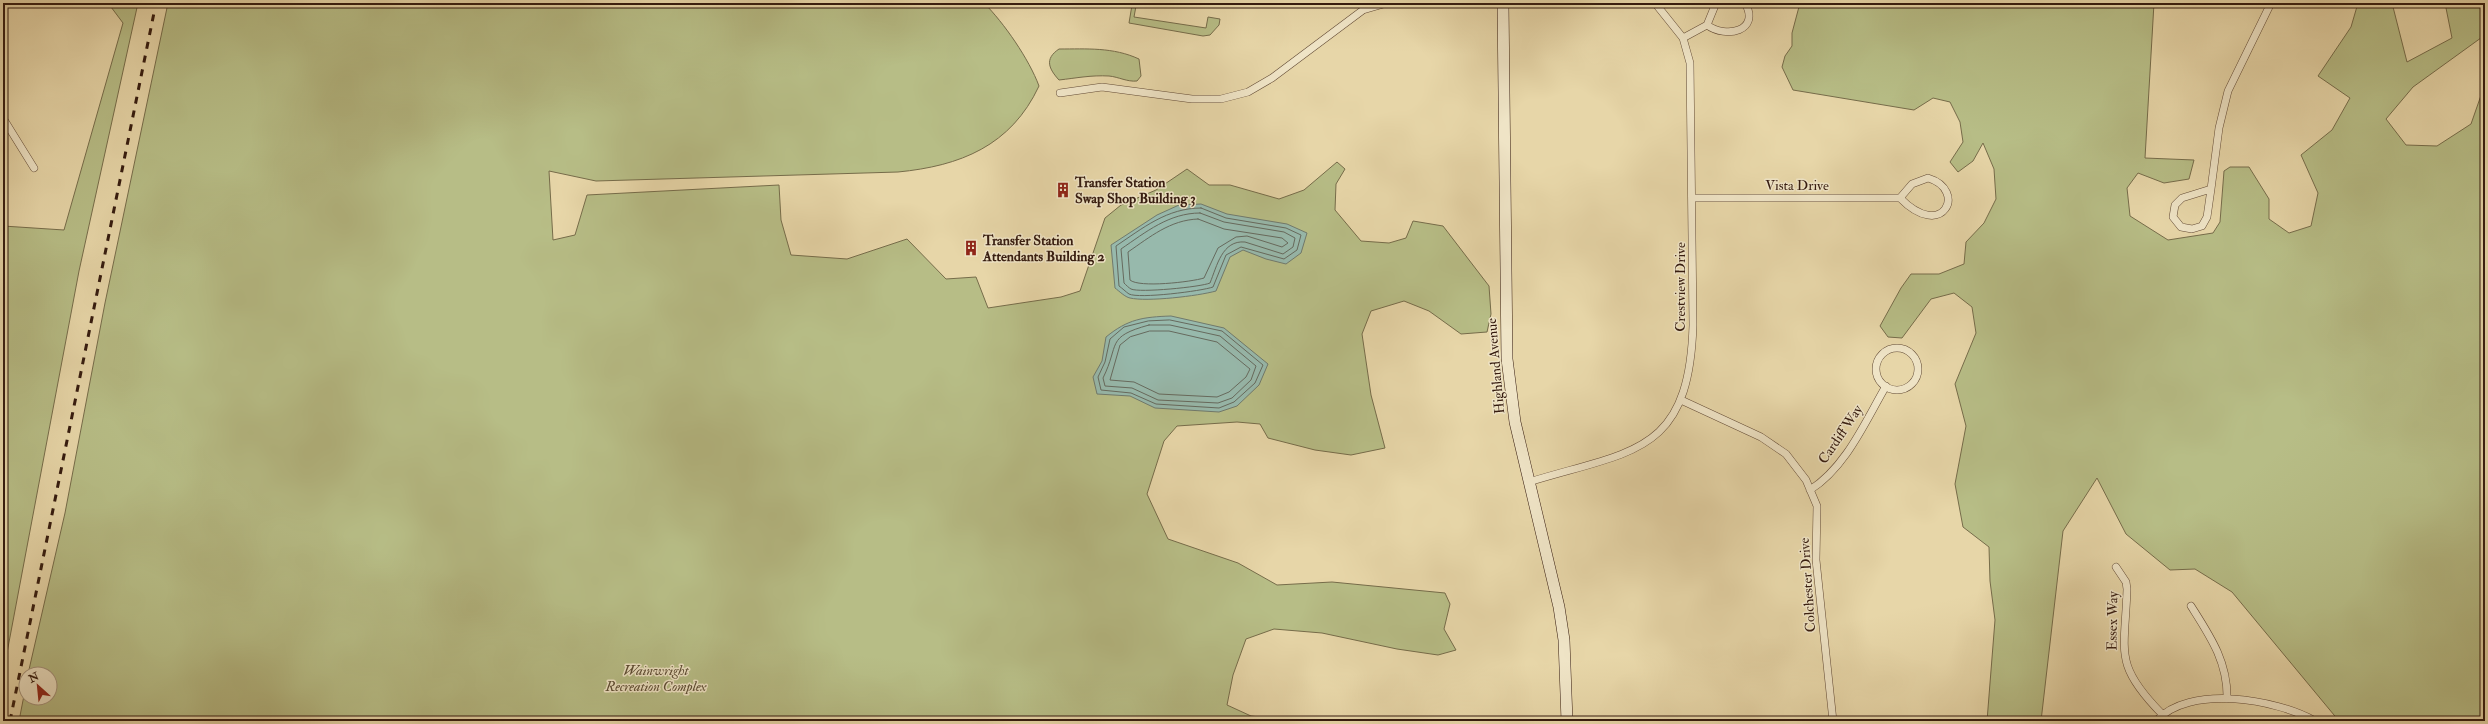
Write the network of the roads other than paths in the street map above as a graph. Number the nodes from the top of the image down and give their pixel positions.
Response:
1 (1386, 3) edge
2 (1503, 3) edge
3 (1655, 3) edge
4 (1716, 3) edge
5 (1745, 3) edge
6 (2271, 3) edge
7 (1707, 25) junction
8 (1682, 38) junction
9 (1060, 92) dead end
10 (3, 118) edge
11 (34, 168) dead end
12 (2211, 189) junction
13 (1693, 198) junction
14 (1900, 198) junction
15 (1886, 386) junction
16 (1681, 400) junction
17 (1529, 482) junction
18 (1810, 490) junction
19 (2116, 567) dead end
20 (2190, 606) dead end
21 (2227, 699) junction
22 (2162, 714) junction
23 (1567, 721) edge
24 (1833, 721) edge
25 (2156, 721) edge
26 (2315, 721) edge

1 - 9 street
2 - 17 street, Highland Avenue
3 - 8 street, Crestview Drive
4 - 7 street
5 - 7 street
6 - 12 street
7 - 8 street
8 - 13 street, Crestview Drive
10 - 11 street
12 - 12 street
13 - 14 street, Vista Drive
13 - 16 street, Crestview Drive
14 - 14 street
15 - 15 street
15 - 18 street, Cardiff Way
16 - 17 street, Crestview Drive
16 - 18 street, Colchester Drive
17 - 23 street, Highland Avenue
18 - 24 street, Colchester Drive
19 - 22 street, Essex Way
20 - 21 street
21 - 22 street
21 - 26 street
22 - 25 street

